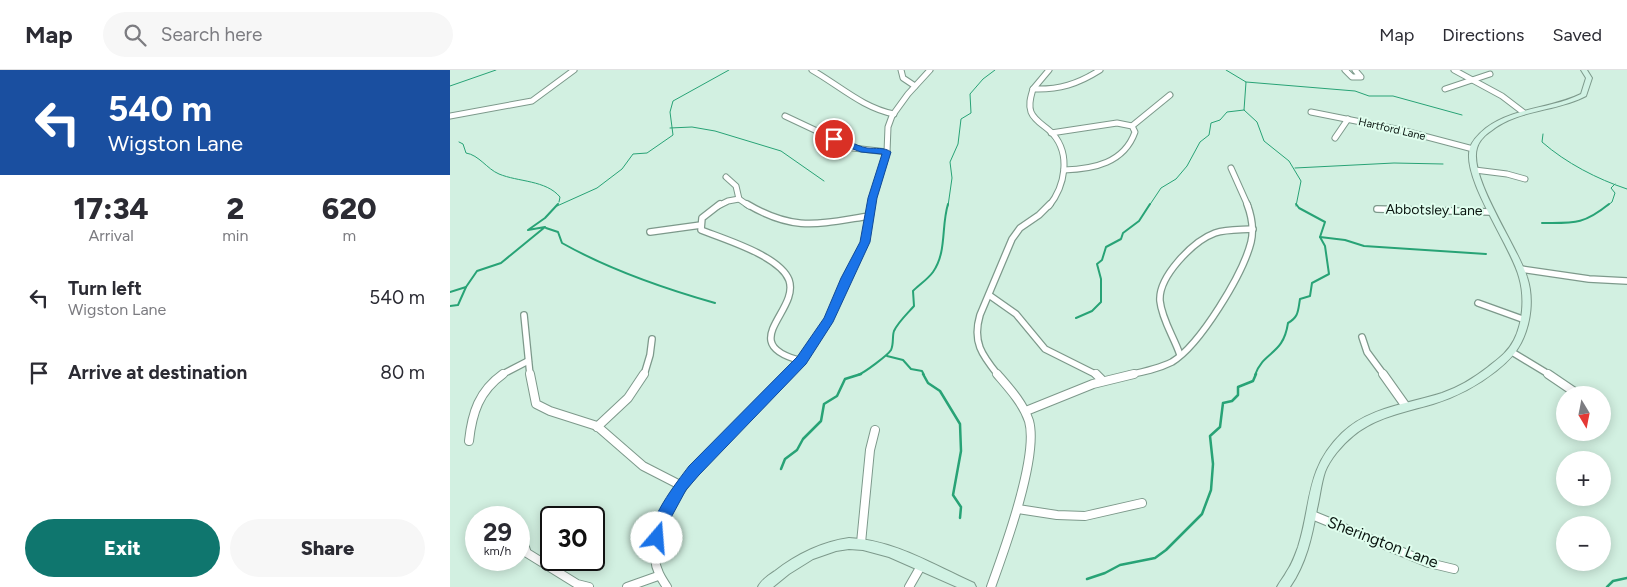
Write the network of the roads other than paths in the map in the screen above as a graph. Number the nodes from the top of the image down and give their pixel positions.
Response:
1 (574, 70) edge
2 (812, 70) edge
3 (901, 70) edge
4 (930, 70) edge
5 (1049, 70) edge
6 (1100, 70) edge
7 (1345, 70) edge
8 (1355, 70) edge
9 (1454, 70) edge
10 (1584, 70) edge
11 (1490, 74) dead end
12 (1473, 80) junction
13 (915, 86) junction
14 (1033, 89) junction
15 (1445, 89) dead end
16 (1170, 95) dead end
17 (1311, 112) dead end
18 (1523, 112) junction
19 (894, 114) junction
20 (450, 116) edge
21 (785, 116) dead end
22 (1348, 119) junction
23 (1132, 126) junction
24 (1051, 133) junction
25 (1335, 138) dead end
26 (1473, 149) junction
27 (887, 152) junction
28 (1231, 168) dead end
29 (1064, 170) junction
30 (1475, 170) junction
31 (726, 177) dead end
32 (1525, 179) dead end
33 (739, 199) junction
34 (1377, 209) dead end
35 (1491, 212) junction
36 (869, 216) junction
37 (701, 225) junction
38 (1253, 229) junction
39 (650, 232) dead end
40 (1521, 269) junction
41 (1627, 281) edge
42 (989, 295) junction
43 (1478, 303) dead end
44 (524, 315) dead end
45 (1525, 320) junction
46 (1362, 337) dead end
47 (652, 339) dead end
48 (1512, 352) junction
49 (1180, 355) junction
50 (802, 360) junction
51 (528, 361) junction
52 (1102, 381) junction
53 (1566, 386) edge
54 (1406, 405) junction
55 (1026, 411) junction
56 (597, 426) junction
57 (874, 430) dead end
58 (469, 441) dead end
59 (682, 486) junction
60 (1142, 503) dead end
61 (1018, 509) junction
62 (1312, 514) junction
63 (861, 543) junction
64 (530, 555) edge
65 (921, 566) junction
66 (1454, 568) dead end
67 (658, 576) junction
68 (590, 587) edge
69 (627, 587) edge
70 (668, 587) edge
71 (764, 587) edge
72 (909, 587) edge
73 (970, 587) edge
74 (991, 587) edge
75 (1283, 587) edge

1 - 20 street
2 - 19 street
3 - 13 street
4 - 13 street
5 - 14 street
6 - 14 street
7 - 8 street
9 - 12 street
10 - 18 main road
11 - 12 street
12 - 15 street
12 - 18 street
13 - 19 street
14 - 24 street
16 - 23 street
17 - 22 street, Hartford Lane
18 - 26 main road
19 - 27 street
21 - 27 street
22 - 25 street
22 - 26 street, Hartford Lane
23 - 24 street
23 - 29 street
24 - 29 street
26 - 30 main road
27 - 36 street
28 - 38 street
29 - 42 street
30 - 32 street
30 - 35 main road
31 - 33 street
33 - 36 street
33 - 37 street
34 - 35 street, Abbotsley Lane
35 - 40 main road
36 - 50 street
37 - 39 street
37 - 50 street
38 - 49 street
38 - 49 street
40 - 41 street
40 - 45 main road
42 - 52 street
42 - 55 street
43 - 45 street
44 - 51 street
45 - 48 main road
46 - 54 street
47 - 56 street
48 - 53 street
48 - 54 main road
49 - 52 street
50 - 59 street
51 - 56 street
51 - 58 street
52 - 55 street
54 - 62 main road
55 - 61 street
56 - 59 street
57 - 63 street
59 - 67 street
60 - 61 street
61 - 74 street
62 - 66 street, Sherington Lane
62 - 75 main road
63 - 65 main road
63 - 71 main road
64 - 68 street
65 - 72 street
65 - 73 main road
67 - 69 street
67 - 70 street

